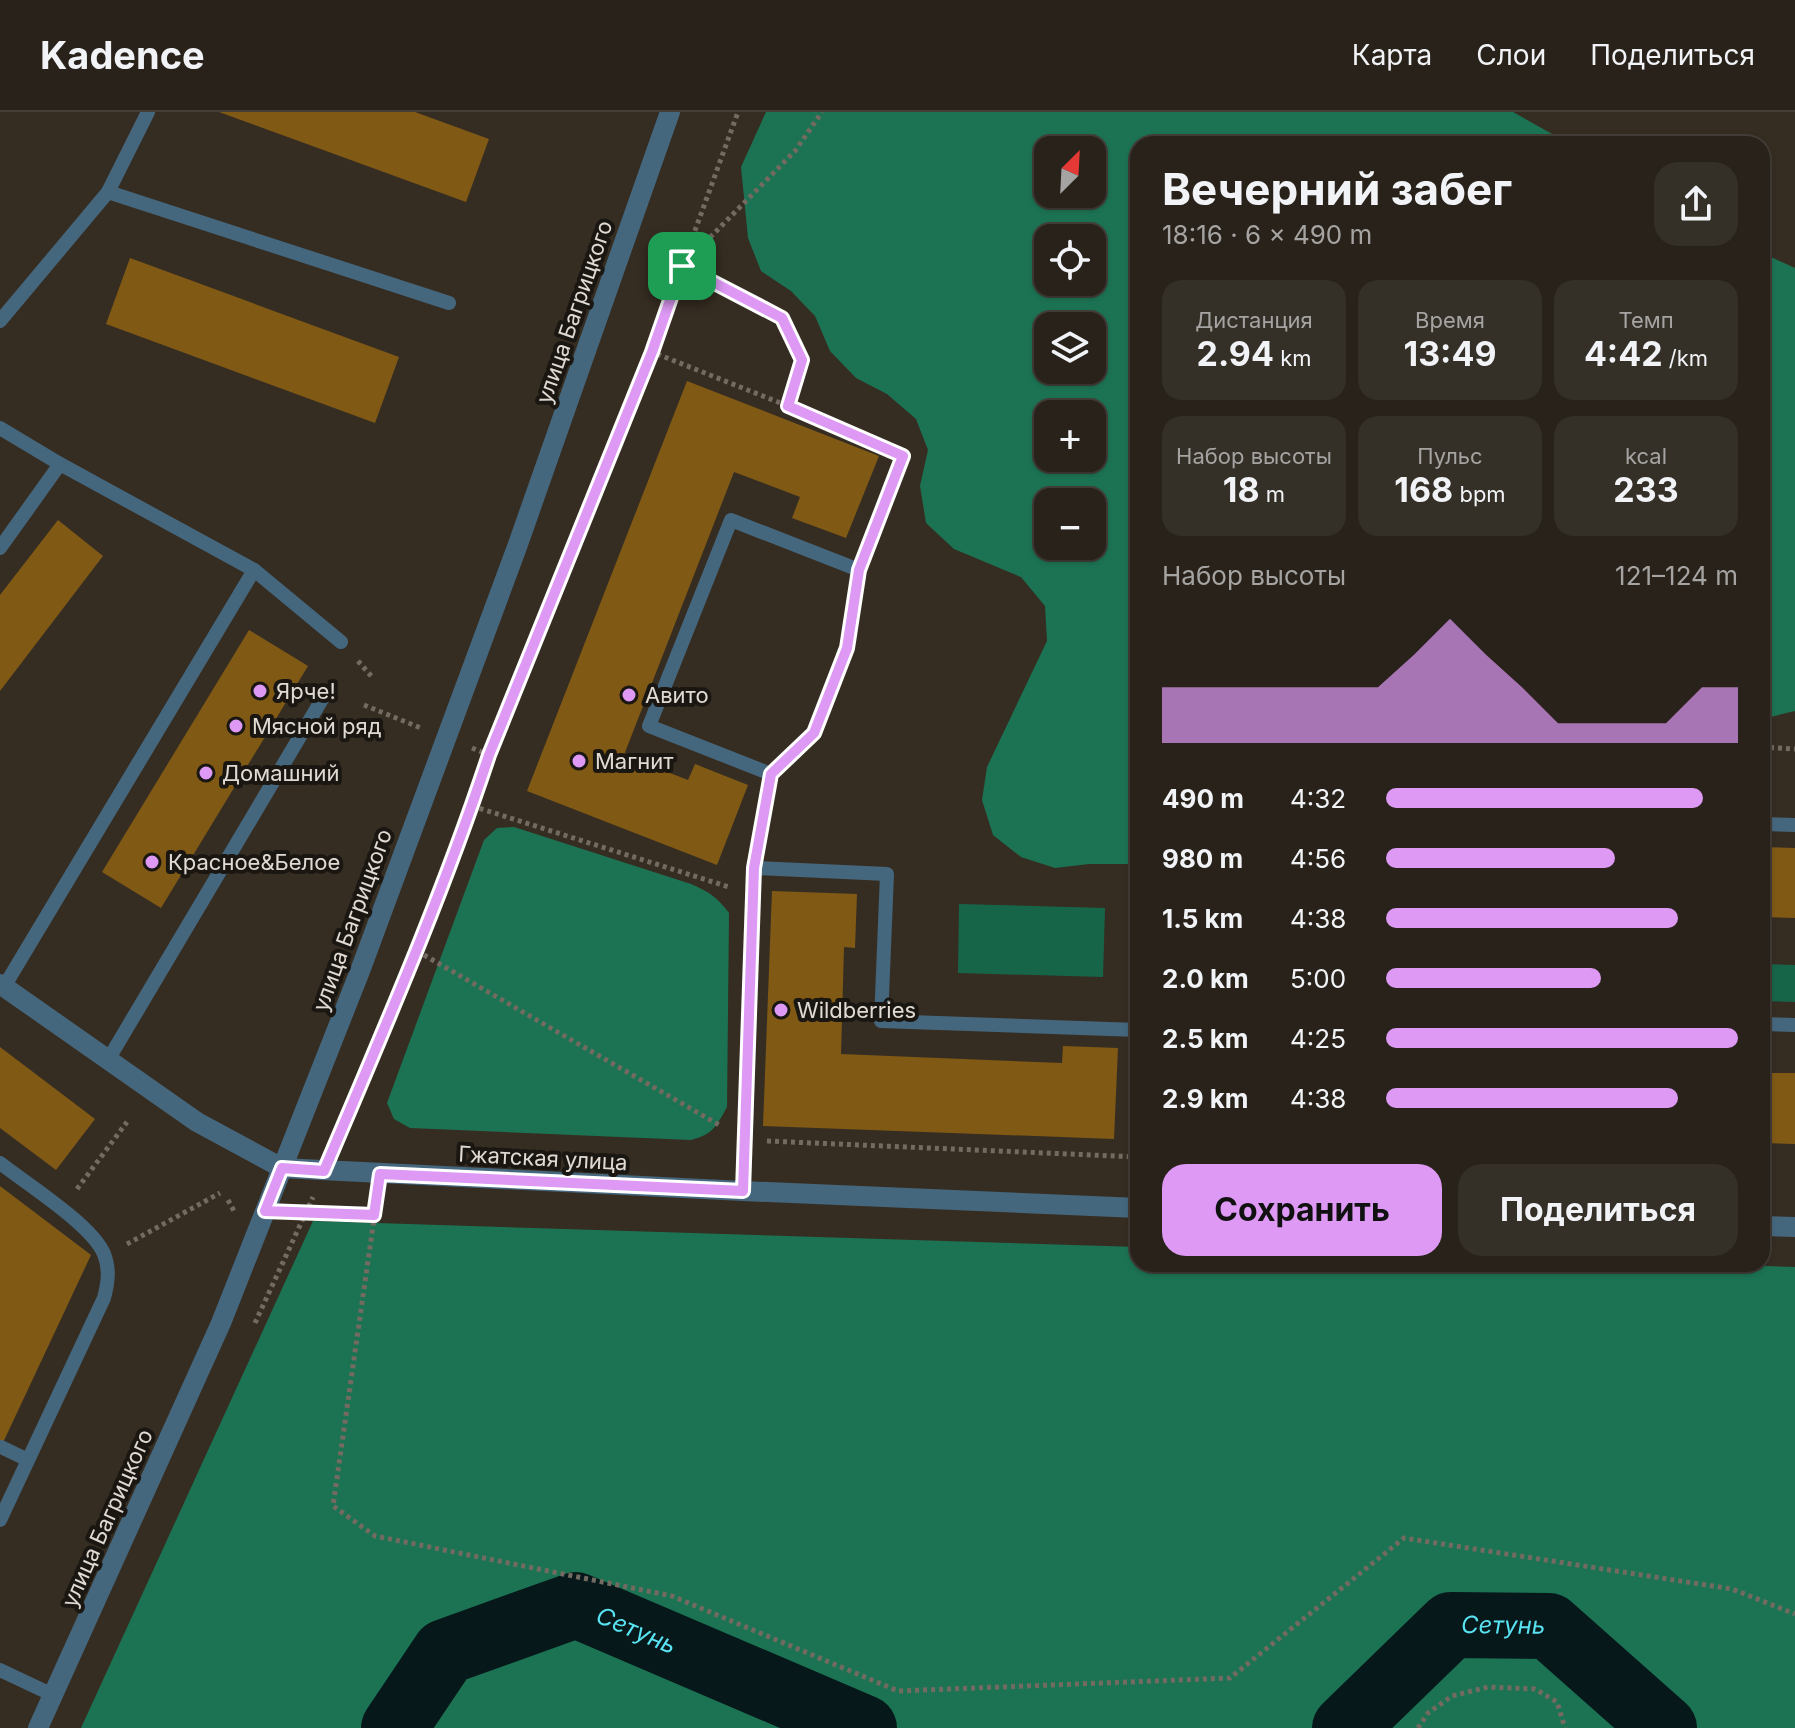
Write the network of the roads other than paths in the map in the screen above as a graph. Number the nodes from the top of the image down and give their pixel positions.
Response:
1 (148, 112) edge
2 (670, 112) edge
3 (108, 192) junction
4 (449, 303) dead end
5 (0, 321) edge
6 (0, 428) edge
7 (60, 464) junction
8 (873, 536) road end
9 (0, 548) edge
10 (254, 570) junction
11 (859, 570) junction
12 (341, 642) dead end
13 (324, 696) dead end
14 (771, 774) junction
15 (1770, 824) edge
16 (1795, 825) edge
17 (754, 868) junction
18 (2, 985) edge
19 (1770, 1024) edge
20 (1795, 1025) edge
21 (1130, 1030) edge
22 (108, 1060) junction
23 (0, 1163) edge
24 (282, 1168) junction
25 (743, 1191) junction
26 (1130, 1208) edge
27 (1770, 1226) edge
28 (1795, 1227) edge
29 (1, 1447) edge
30 (28, 1460) junction
31 (0, 1520) edge
32 (0, 1670) edge
33 (53, 1695) junction
34 (38, 1728) edge

1 - 3 lane
2 - 24 street, улица Багрицкого
3 - 4 lane
3 - 5 lane
6 - 7 lane
7 - 9 lane
7 - 10 lane
8 - 11 lane
10 - 12 lane
10 - 18 lane
11 - 14 lane
11 - 14 lane
13 - 22 lane
14 - 17 lane
15 - 16 lane
17 - 21 lane
17 - 25 lane
18 - 22 street, Гжатская улица
19 - 20 lane
22 - 24 street, Гжатская улица
23 - 30 lane
24 - 25 street, Гжатская улица
24 - 33 street, улица Багрицкого
25 - 26 street, Гжатская улица
27 - 28 street
29 - 30 lane
30 - 31 lane
32 - 33 lane
33 - 34 street, улица Багрицкого

